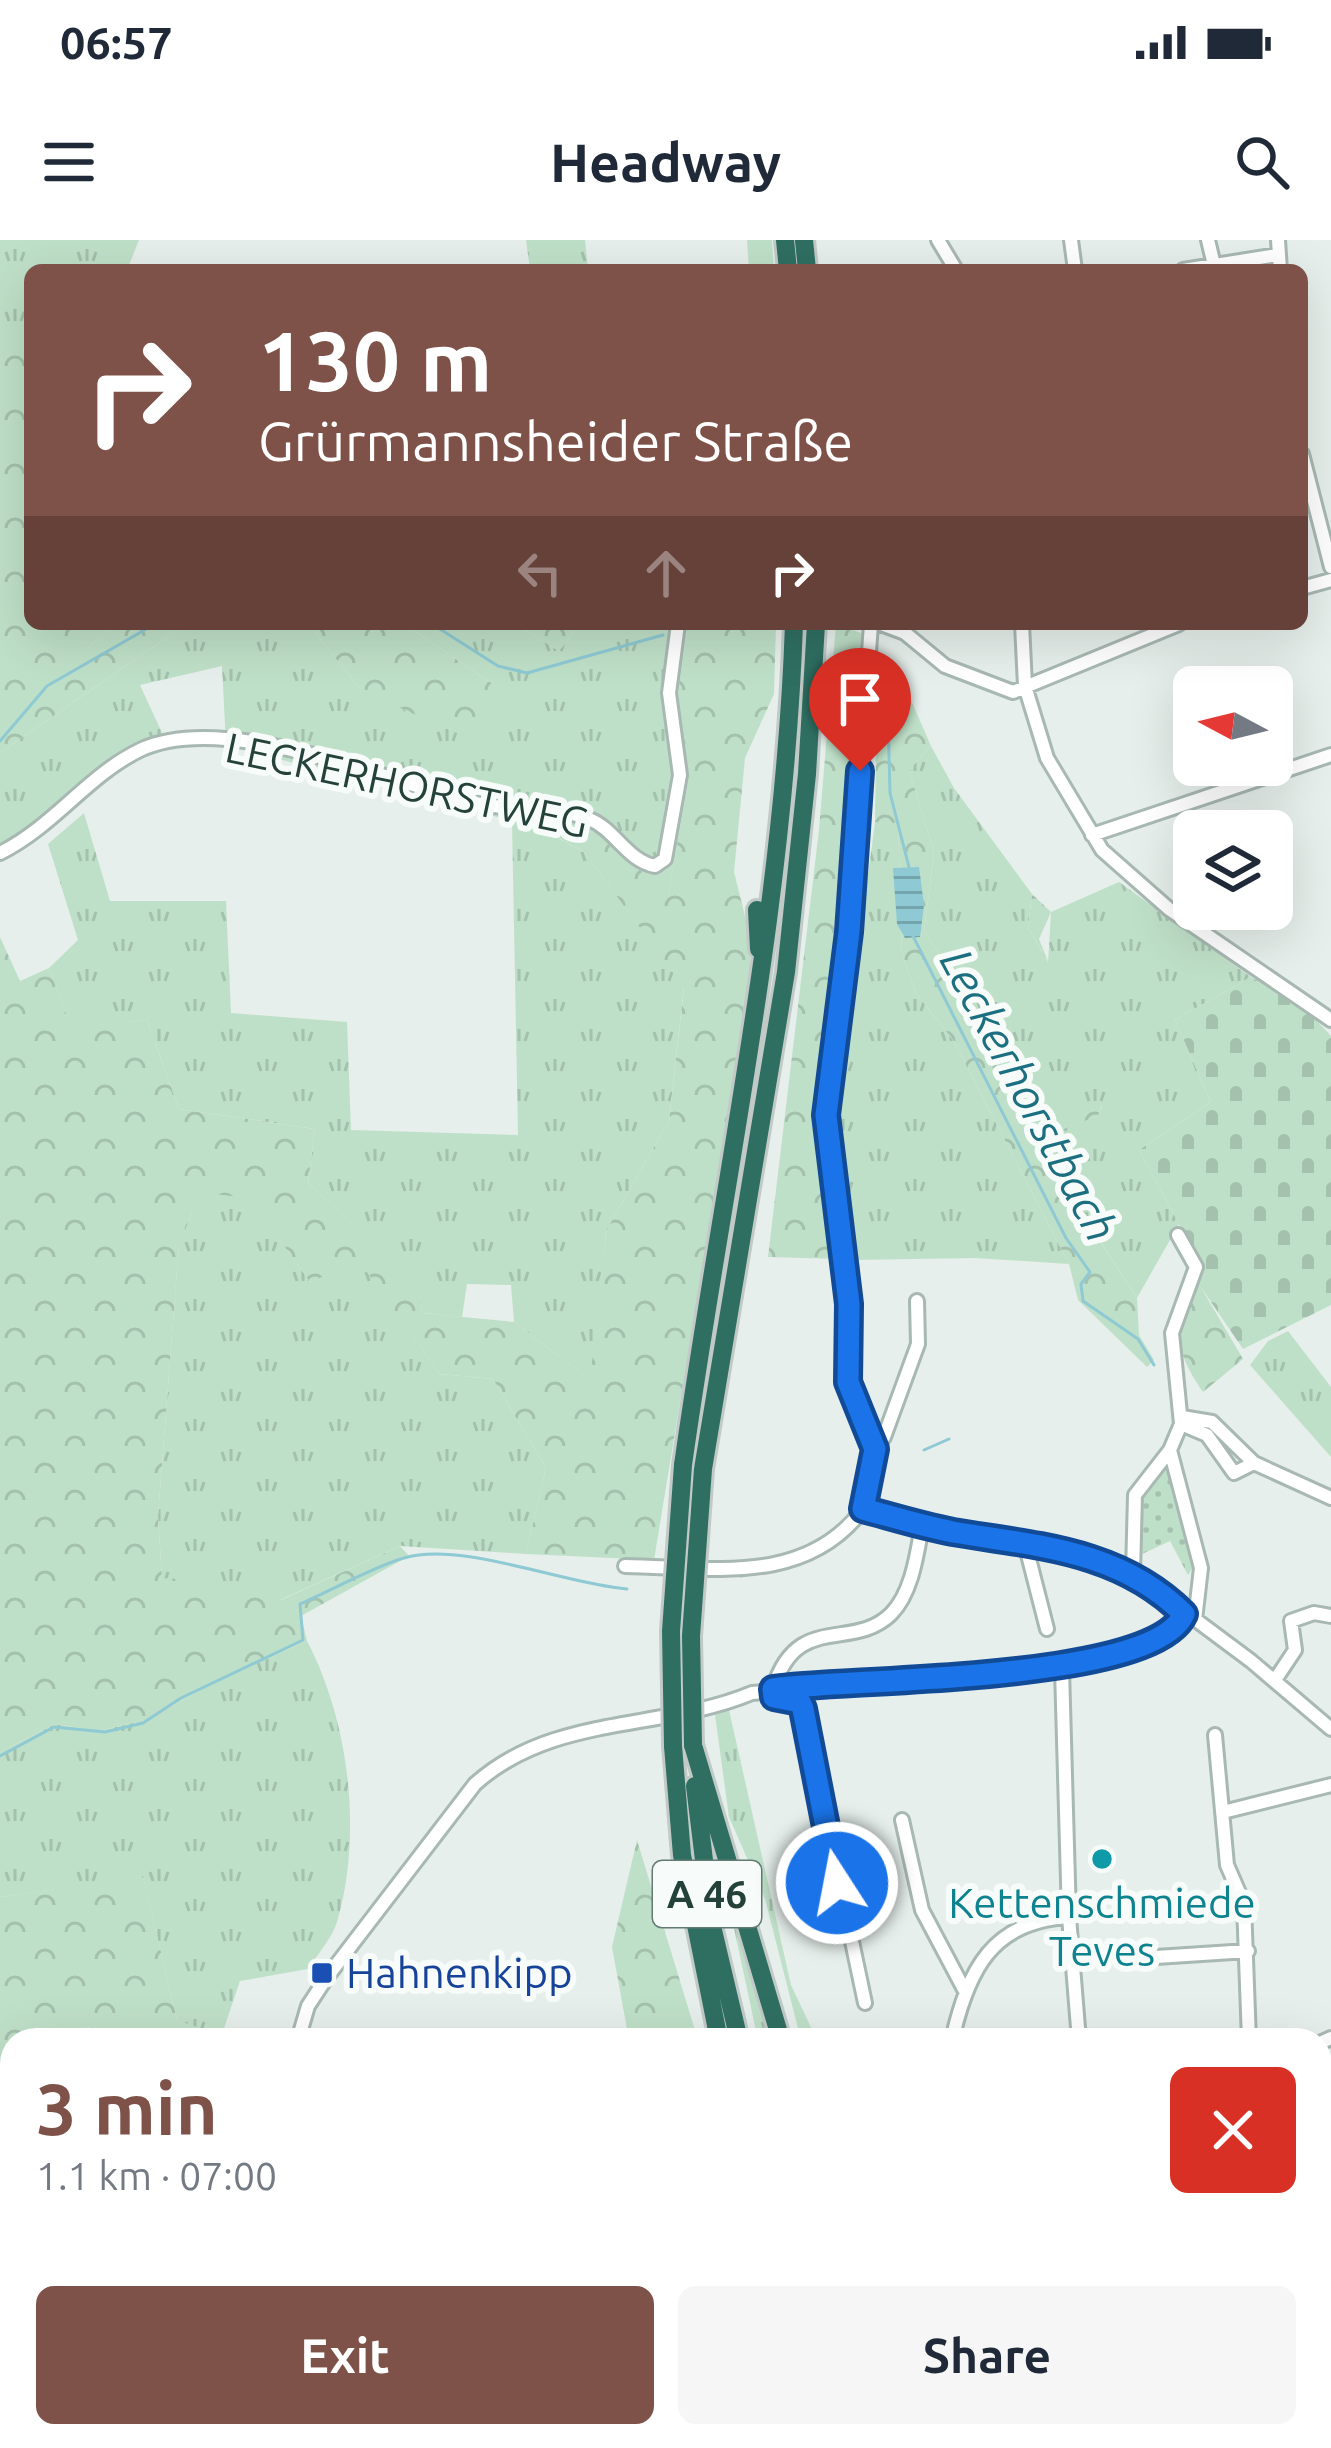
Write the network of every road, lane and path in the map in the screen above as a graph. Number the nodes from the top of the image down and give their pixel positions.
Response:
1 (1278, 247) edge
2 (1221, 264) edge
3 (1308, 483) edge
4 (1331, 504) edge
5 (1313, 508) junction
6 (1331, 567) edge
7 (677, 630) edge
8 (794, 630) edge
9 (816, 630) edge
10 (871, 630) edge
11 (897, 630) edge
12 (1022, 630) edge
13 (1164, 630) edge
14 (793, 658) junction
15 (1025, 686) junction
16 (779, 712) dead end
17 (1331, 755) edge
18 (1092, 835) junction
19 (0, 853) edge
20 (757, 910) dead end
21 (758, 1019) junction
22 (1331, 1020) edge
23 (1178, 1234) dead end
24 (917, 1301) dead end
25 (1182, 1417) junction
26 (875, 1449) junction
27 (1170, 1450) junction
28 (1253, 1462) junction
29 (1331, 1498) edge
30 (863, 1509) junction
31 (922, 1526) junction
32 (1025, 1543) junction
33 (625, 1566) dead end
34 (1133, 1574) junction
35 (1331, 1616) edge
36 (1190, 1617) junction
37 (1047, 1629) dead end
38 (1062, 1669) junction
39 (1275, 1680) junction
40 (773, 1689) junction
41 (1331, 1729) edge
42 (1215, 1735) dead end
43 (683, 1745) junction
44 (1331, 1785) edge
45 (1223, 1812) junction
46 (902, 1820) dead end
47 (1069, 1917) junction
48 (1248, 1951) junction
49 (1156, 1957) dead end
50 (966, 1993) junction
51 (865, 2003) dead end
52 (302, 2028) edge
53 (716, 2028) edge
54 (736, 2028) edge
55 (777, 2028) edge
56 (956, 2028) edge
57 (1078, 2028) edge
58 (1249, 2028) edge

1 - 2 street
3 - 5 street
4 - 5 street
5 - 6 street
7 - 19 street, LECKERHORSTWEG
8 - 14 highway, A 46
9 - 43 highway, A 46, bridge
10 - 26 street
11 - 15 street
12 - 15 street
13 - 15 street
14 - 16 highway
14 - 21 highway, A 46
15 - 18 street
17 - 18 street
18 - 22 street
20 - 21 highway
21 - 43 highway, A 46, bridge
23 - 25 street
24 - 26 street
25 - 27 street
25 - 28 street
25 - 28 street
26 - 30 street
27 - 34 street
27 - 36 street
28 - 29 street
30 - 31 street
30 - 33 street
31 - 32 street
31 - 40 street
32 - 34 street
32 - 37 street
34 - 36 street
35 - 39 street
36 - 38 street
36 - 39 street
38 - 40 street
38 - 47 street
39 - 41 street
40 - 51 street
40 - 52 street
42 - 45 street
43 - 53 highway, A 46
43 - 54 highway, A 46
43 - 55 highway
44 - 45 street
45 - 48 street
46 - 50 street
47 - 50 street
47 - 57 street
48 - 49 street
48 - 58 street
50 - 56 street

